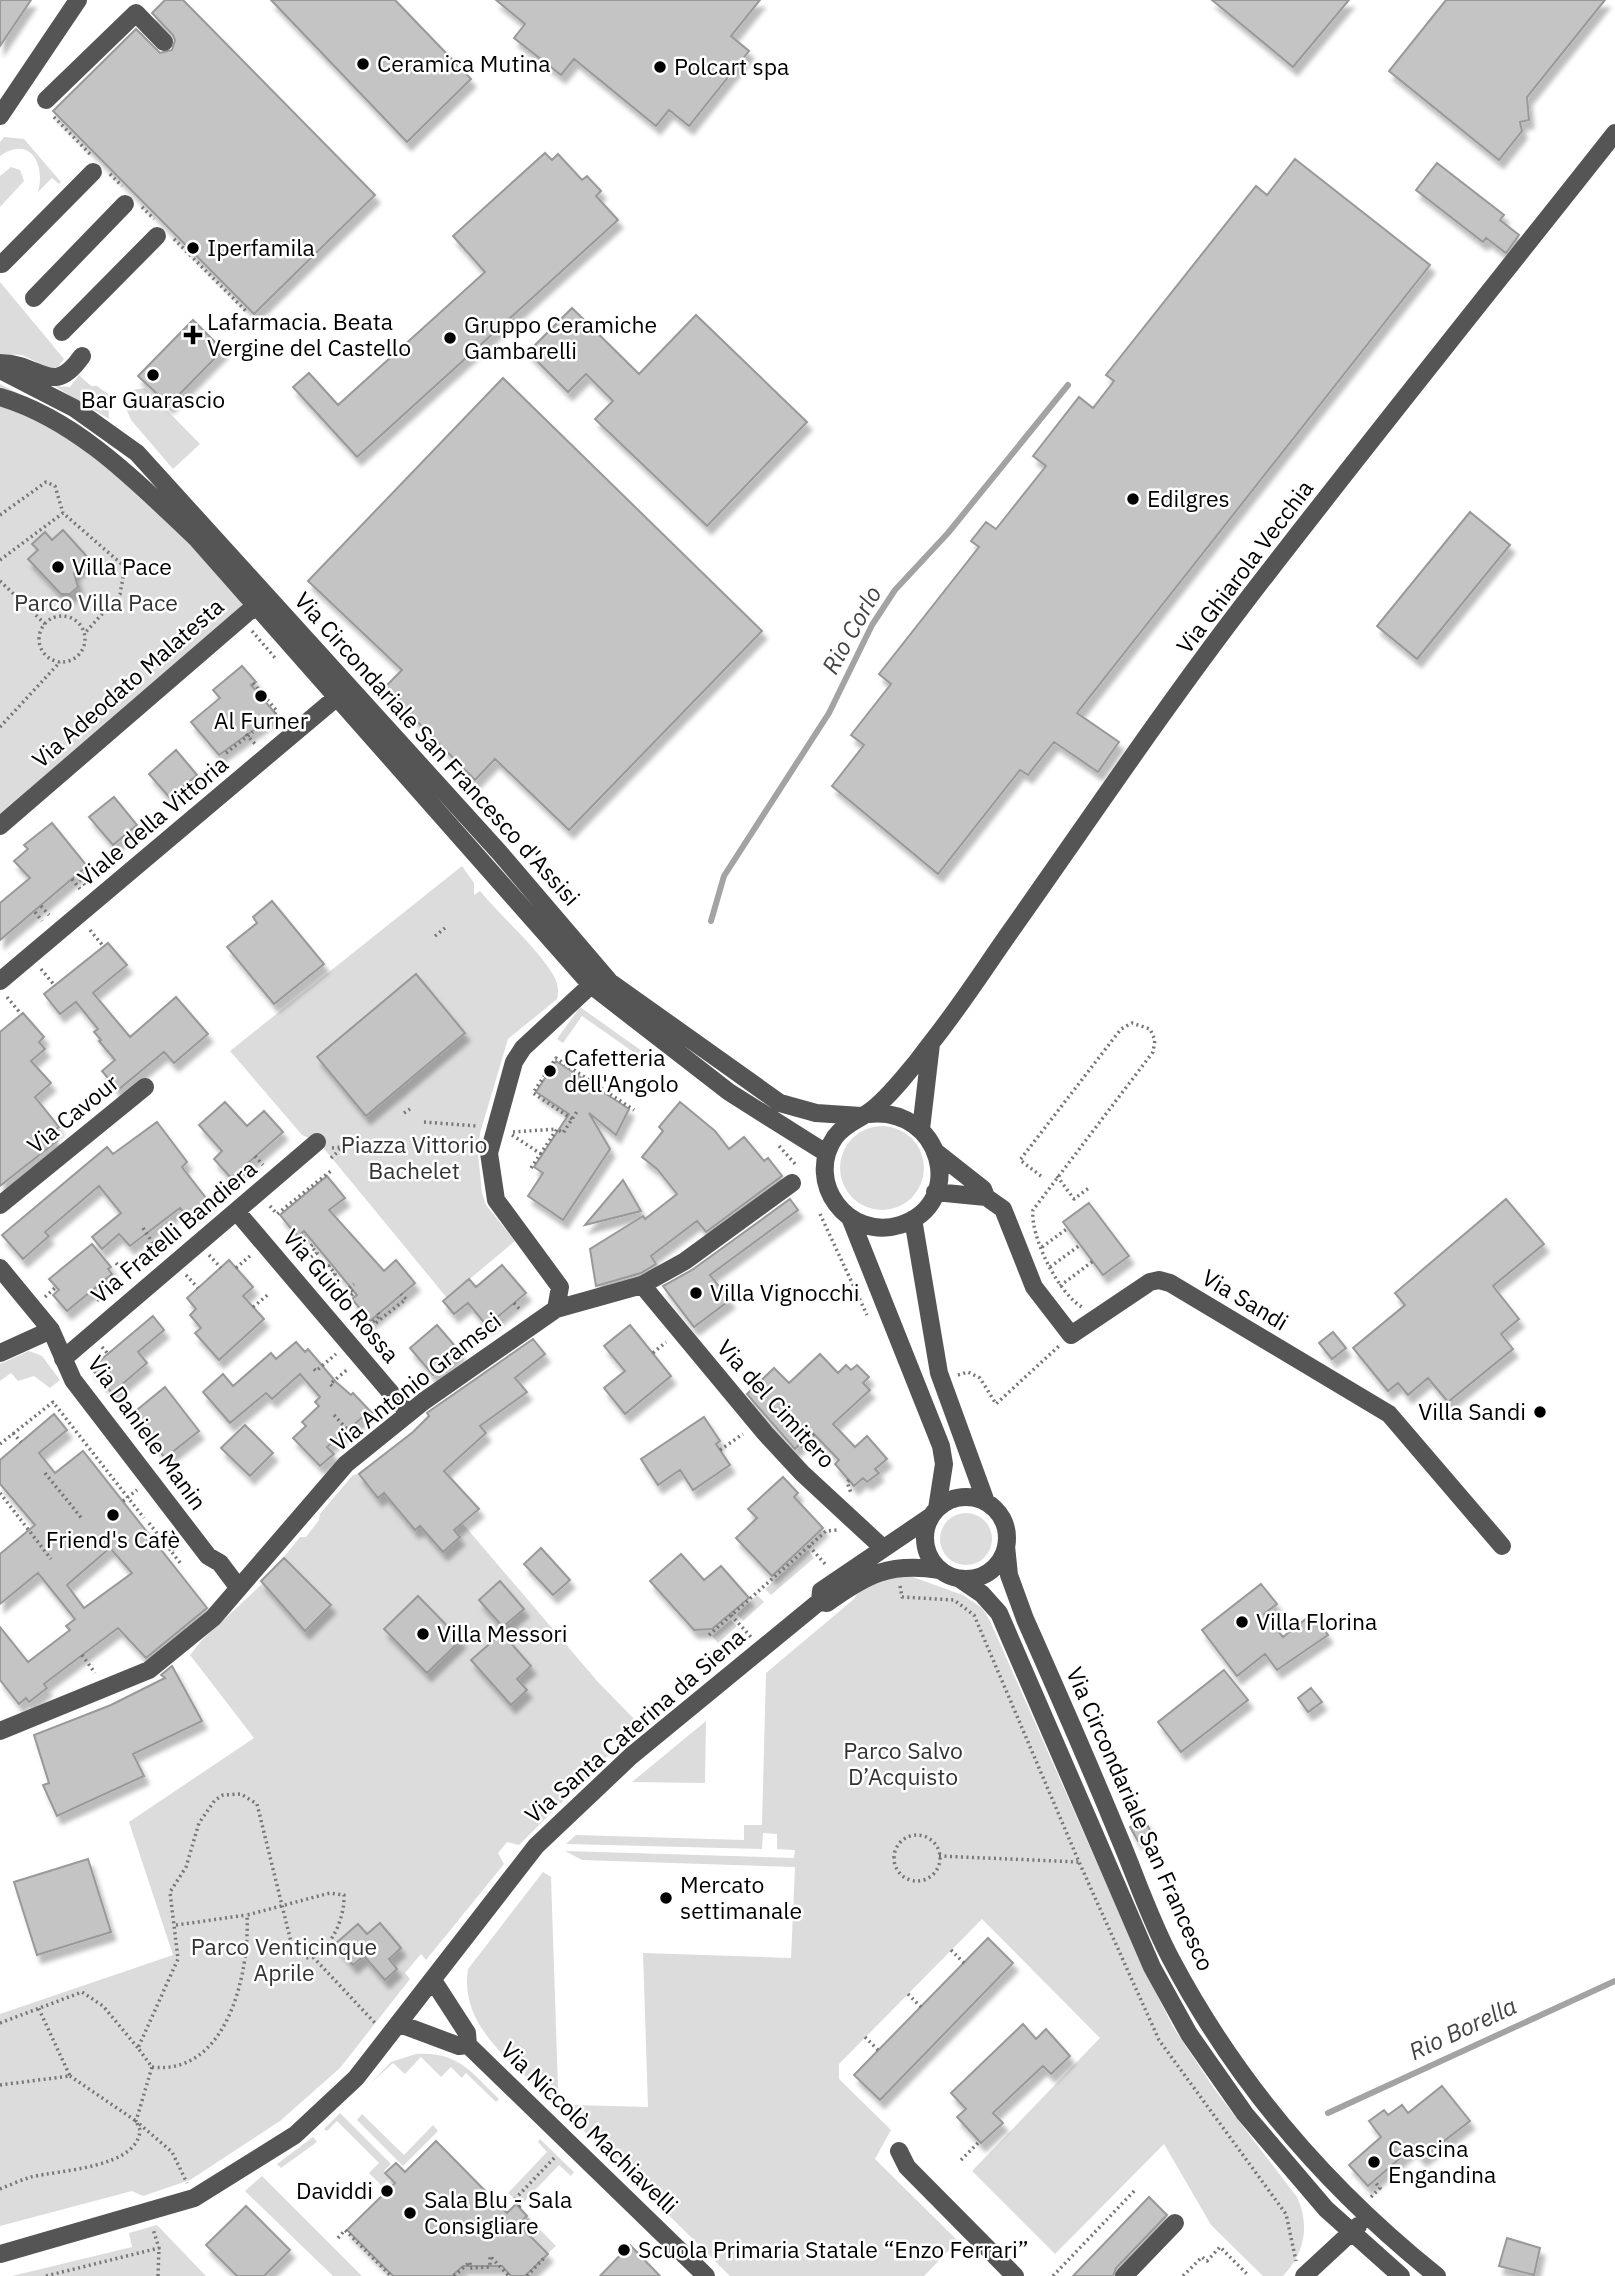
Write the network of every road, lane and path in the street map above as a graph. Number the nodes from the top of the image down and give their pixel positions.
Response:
1 (78, 0) edge
2 (164, 42) dead end
3 (48, 107) joint
4 (0, 116) edge
5 (1615, 133) edge
6 (99, 168) junction
7 (128, 197) junction
8 (163, 233) junction
9 (2, 264) edge
10 (34, 298) dead end
11 (247, 312) dead end
12 (62, 332) dead end
13 (82, 356) dead end
14 (0, 363) edge
15 (0, 370) edge
16 (0, 397) edge
17 (63, 513) junction
18 (0, 515) edge
19 (0, 560) edge
20 (0, 581) edge
21 (256, 605) junction
22 (45, 624) junction
23 (251, 631) dead end
24 (84, 634) junction
25 (60, 662) junction
26 (279, 662) dead end
27 (253, 684) dead end
28 (337, 697) junction
29 (275, 713) dead end
30 (0, 727) edge
31 (253, 732) dead end
32 (246, 735) junction
33 (257, 747) dead end
34 (226, 753) dead end
35 (183, 787) dead end
36 (187, 806) dead end
37 (0, 826) edge
38 (128, 833) dead end
39 (140, 846) dead end
40 (77, 875) dead end
41 (72, 879) dead end
42 (89, 889) dead end
43 (84, 894) dead end
44 (41, 906) dead end
45 (35, 912) dead end
46 (53, 920) dead end
47 (46, 925) dead end
48 (88, 927) dead end
49 (445, 928) dead end
50 (435, 936) dead end
51 (104, 947) dead end
52 (40, 967) dead end
53 (591, 985) junction
54 (55, 986) dead end
55 (3, 988) edge
56 (21, 1014) dead end
57 (931, 1044) junction
58 (145, 1087) dead end
59 (410, 1109) dead end
60 (578, 1110) dead end
61 (634, 1110) dead end
62 (404, 1113) dead end
63 (864, 1115) junction
64 (572, 1119) junction
65 (424, 1122) dead end
66 (483, 1128) dead end
67 (557, 1129) junction
68 (922, 1129) junction
69 (317, 1142) dead end
70 (774, 1142) dead end
71 (343, 1147) dead end
72 (936, 1152) junction
73 (826, 1153) junction
74 (541, 1154) junction
75 (255, 1156) dead end
76 (331, 1158) dead end
77 (264, 1167) dead end
78 (531, 1168) dead end
79 (332, 1170) dead end
80 (1057, 1176) junction
81 (1041, 1177) dead end
82 (796, 1178) joint
83 (1090, 1187) dead end
84 (936, 1192) junction
85 (986, 1196) junction
86 (267, 1202) dead end
87 (0, 1205) edge
88 (818, 1210) dead end
89 (237, 1212) junction
90 (913, 1219) junction
91 (852, 1220) junction
92 (143, 1228) dead end
93 (1068, 1228) dead end
94 (314, 1243) dead end
95 (1080, 1245) dead end
96 (1042, 1247) junction
97 (254, 1252) dead end
98 (207, 1254) dead end
99 (163, 1257) dead end
100 (311, 1257) dead end
101 (1093, 1261) dead end
102 (116, 1263) dead end
103 (332, 1264) dead end
104 (1050, 1267) junction
105 (0, 1268) edge
106 (220, 1268) dead end
107 (236, 1268) dead end
108 (185, 1273) dead end
109 (329, 1278) dead end
110 (132, 1283) dead end
111 (354, 1284) dead end
112 (642, 1284) junction
113 (97, 1286) dead end
114 (1060, 1286) junction
115 (56, 1287) dead end
116 (198, 1288) dead end
117 (91, 1292) dead end
118 (270, 1293) dead end
119 (401, 1294) dead end
120 (347, 1299) dead end
121 (42, 1300) dead end
122 (110, 1302) dead end
123 (514, 1303) dead end
124 (104, 1307) dead end
125 (253, 1307) dead end
126 (556, 1309) junction
127 (1091, 1310) dead end
128 (378, 1314) dead end
129 (525, 1315) dead end
130 (870, 1320) dead end
131 (51, 1330) junction
132 (1071, 1335) junction
133 (670, 1338) dead end
134 (339, 1352) dead end
135 (0, 1353) edge
136 (653, 1353) dead end
137 (63, 1359) junction
138 (351, 1366) dead end
139 (314, 1369) dead end
140 (954, 1377) dead end
141 (332, 1386) dead end
142 (383, 1402) dead end
143 (408, 1413) junction
144 (334, 1415) dead end
145 (363, 1417) dead end
146 (747, 1430) dead end
147 (13, 1433) junction
148 (814, 1434) dead end
149 (21, 1442) dead end
150 (360, 1443) dead end
151 (0, 1444) edge
152 (720, 1450) dead end
153 (794, 1453) dead end
154 (46, 1473) dead end
155 (849, 1480) dead end
156 (0, 1493) edge
157 (853, 1499) dead end
158 (986, 1502) junction
159 (933, 1513) junction
160 (144, 1518) dead end
161 (83, 1520) dead end
162 (149, 1523) dead end
163 (846, 1529) dead end
164 (809, 1546) junction
165 (1006, 1546) junction
166 (1502, 1546) dead end
167 (883, 1548) junction
168 (171, 1551) dead end
169 (51, 1559) dead end
170 (830, 1569) dead end
171 (940, 1570) junction
172 (960, 1579) junction
173 (238, 1587) junction
174 (820, 1601) junction
175 (731, 1615) junction
176 (709, 1635) dead end
177 (752, 1638) dead end
178 (82, 1655) dead end
179 (102, 1682) dead end
180 (1, 1729) edge
181 (939, 1856) junction
182 (1079, 1862) dead end
183 (282, 1907) junction
184 (247, 1915) junction
185 (176, 1925) junction
186 (951, 1950) dead end
187 (313, 1957) junction
188 (964, 1963) dead end
189 (434, 1982) junction
190 (908, 1994) dead end
191 (38, 2007) junction
192 (920, 2007) dead end
193 (0, 2023) edge
194 (400, 2024) junction
195 (377, 2025) dead end
196 (865, 2037) dead end
197 (468, 2045) junction
198 (138, 2048) junction
199 (878, 2050) dead end
200 (152, 2067) junction
201 (70, 2076) junction
202 (0, 2085) edge
203 (136, 2121) junction
204 (979, 2141) dead end
205 (899, 2151) dead end
206 (558, 2154) dead end
207 (961, 2160) dead end
208 (1374, 2181) dead end
209 (0, 2189) edge
210 (1136, 2189) dead end
211 (194, 2198) junction
212 (1369, 2198) dead end
213 (519, 2207) dead end
214 (149, 2213) junction
215 (1367, 2217) junction
216 (1175, 2223) dead end
217 (1350, 2233) junction
218 (338, 2238) dead end
219 (159, 2248) junction
220 (0, 2254) edge
221 (545, 2257) dead end
222 (46, 2276) edge
223 (158, 2276) edge
224 (391, 2276) edge
225 (454, 2276) edge
226 (509, 2276) edge
227 (527, 2276) edge
228 (706, 2276) edge
229 (1015, 2276) edge
230 (1053, 2276) edge
231 (1124, 2276) edge
232 (1183, 2276) edge
233 (1249, 2276) edge
234 (1304, 2276) edge
235 (1401, 2276) edge
236 (1437, 2276) edge

1 - 4 street
2 - 3 street
3 - 6 path
5 - 57 street, Via Ghiarola Vecchia
6 - 7 path
6 - 9 street
7 - 8 path
7 - 10 street
8 - 11 path
8 - 12 street
13 - 14 street
15 - 63 street, Via Circondariale San Francesco d'Assisi
16 - 21 street, Via Circondariale San Francesco d'Assisi
17 - 18 path
17 - 19 path
17 - 24 path
20 - 22 path
21 - 28 street, Via Circondariale San Francesco d'Assisi
21 - 37 street, Via Adeodato Malatesta
22 - 24 path
22 - 25 path
23 - 26 path
24 - 25 path
25 - 30 path
27 - 29 path
28 - 53 street, Via Circondariale San Francesco d'Assisi
28 - 55 street, Viale della Vittoria
31 - 32 path
32 - 33 path
32 - 34 path
35 - 36 path
38 - 39 path
40 - 42 path
41 - 43 path
44 - 46 path
45 - 47 path
48 - 51 path
49 - 50 path
52 - 54 path
53 - 73 street, Via Circondariale San Francesco d'Assisi
53 - 126 street
55 - 56 path
57 - 63 street, Via Ghiarola Vecchia
57 - 68 street, Via Ghiarola Vecchia
58 - 87 street, Via Cavour
59 - 62 path
60 - 64 path
61 - 64 path
63 - 68 street, Via Circondariale San Francesco d'Assisi
63 - 73 street
64 - 67 path
65 - 66 path
67 - 74 path
67 - 74 path
68 - 72 street
69 - 89 street, Via Fratelli Bandiera
70 - 82 path
71 - 76 path
72 - 84 street
72 - 85 street
73 - 91 street
74 - 78 path
75 - 77 path
79 - 86 path
80 - 81 path
80 - 83 path
80 - 96 path
82 - 112 street, Via Antonio Gramsci
84 - 85 street
84 - 90 street
85 - 132 street
88 - 130 path
89 - 137 street, Via Fratelli Bandiera
89 - 143 street, Via Guido Rossa
90 - 91 street
90 - 158 street
91 - 159 street
92 - 99 path
93 - 96 path
94 - 100 path
95 - 104 path
96 - 104 path
97 - 107 path
98 - 106 path
101 - 114 path
102 - 110 path
103 - 109 path
104 - 114 path
105 - 131 street, Via Daniele Manin
108 - 116 path
111 - 120 path
112 - 126 street, Via Antonio Gramsci
112 - 167 street, Via del Cimitero
113 - 122 path
114 - 127 path
115 - 121 path
117 - 124 path
118 - 125 path
119 - 128 path
123 - 129 path
126 - 143 street, Via Antonio Gramsci
131 - 135 street
131 - 137 street, Via Daniele Manin
132 - 140 path
132 - 166 street, Via Sandi
133 - 136 path
134 - 139 path
137 - 173 street, Via Daniele Manin
138 - 141 path
142 - 145 path
143 - 173 street, Via Antonio Gramsci
144 - 150 path
146 - 152 path
147 - 149 path
147 - 151 path
147 - 160 path
148 - 153 path
154 - 161 path
155 - 157 path
156 - 169 path
158 - 159 street
158 - 165 street
159 - 167 street, Via Santa Caterina da Siena
159 - 171 street
162 - 168 path
163 - 164 path
164 - 170 path
164 - 175 path
165 - 172 street
165 - 215 street, Via Circondariale San Francesco
167 - 174 street, Via Santa Caterina da Siena
171 - 172 street
171 - 174 street, Via Santa Caterina da Siena
172 - 217 street, Via Circondariale San Francesco
173 - 180 street, Via Antonio Gramsci
174 - 189 street, Via Santa Caterina da Siena
175 - 176 path
175 - 177 path
178 - 179 path
181 - 181 path
181 - 182 path
183 - 184 path
183 - 185 path
183 - 187 path
183 - 187 path
184 - 185 path
184 - 200 path
185 - 198 path
186 - 188 path
187 - 195 path
189 - 194 street, Via Santa Caterina da Siena
189 - 197 street, Via Niccolò Machiavelli
190 - 192 path
191 - 193 path
191 - 198 path
191 - 201 path
194 - 197 street, Via Niccolò Machiavelli
194 - 211 street, Via Santa Caterina da Siena
196 - 199 path
197 - 228 street, Via Niccolò Machiavelli
198 - 200 path
200 - 203 path
201 - 202 path
201 - 203 path
203 - 209 path
203 - 211 path
204 - 207 path
205 - 229 street
206 - 213 path
208 - 212 path
210 - 230 path
211 - 214 street, Via Santa Caterina da Siena
214 - 219 path
214 - 220 street, Via Santa Caterina da Siena
215 - 217 street
215 - 236 street, Via Circondariale San Francesco
216 - 231 street
217 - 234 street
217 - 235 street, Via Circondariale San Francesco
218 - 224 path
219 - 222 path
219 - 223 path
221 - 227 path
225 - 226 path
232 - 233 path

